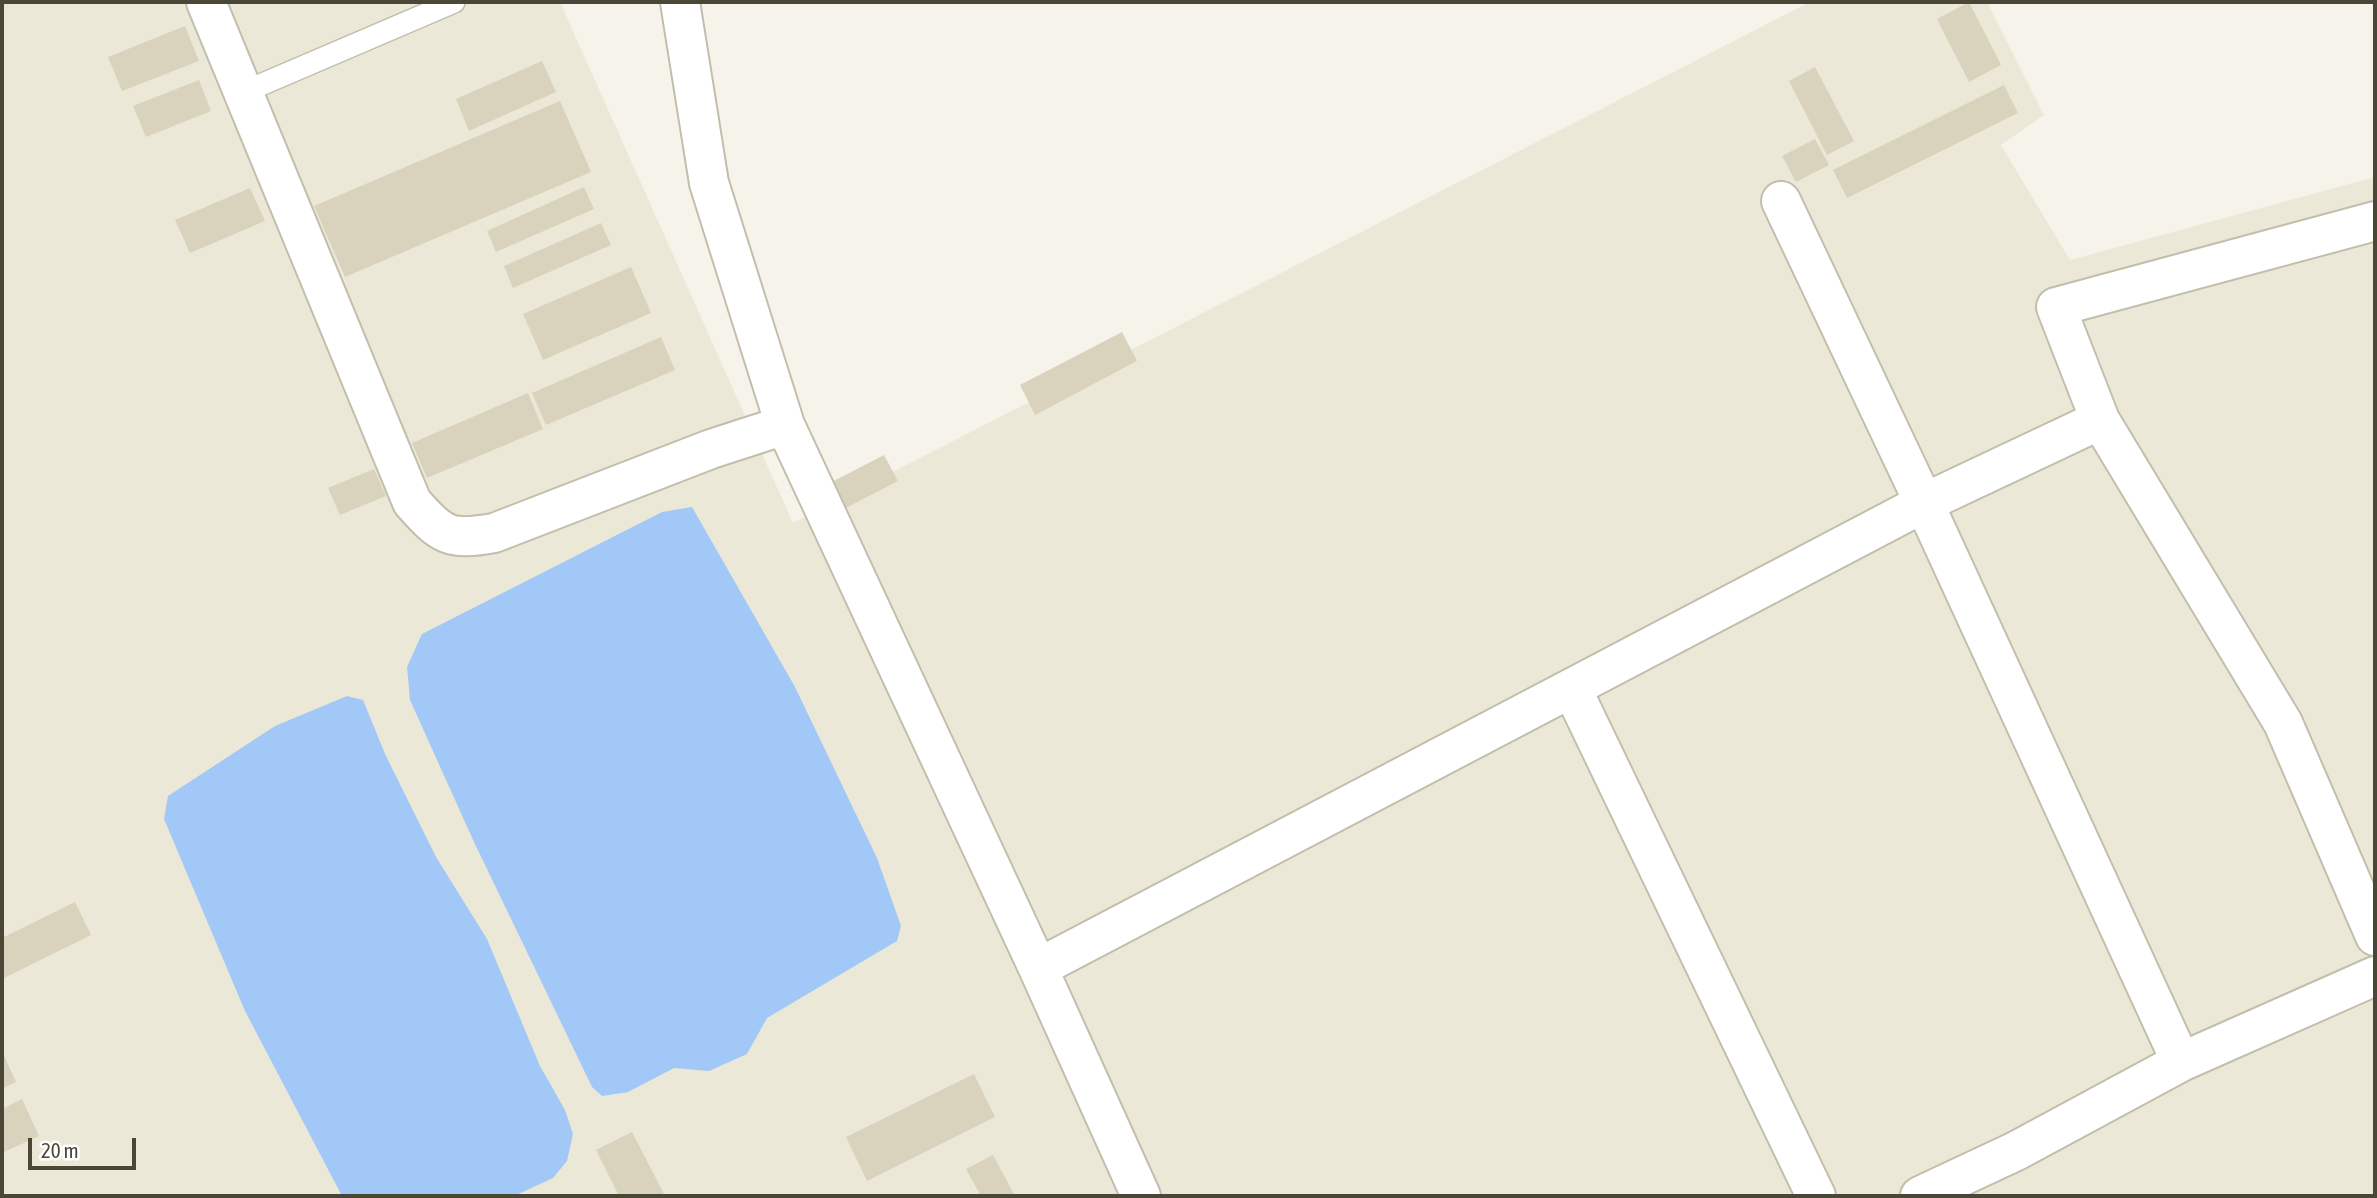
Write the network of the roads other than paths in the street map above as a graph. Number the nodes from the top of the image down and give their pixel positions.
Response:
1 (206, 2) edge
2 (454, 2) edge
3 (680, 2) edge
4 (244, 92) junction
5 (1781, 201) dead end
6 (2375, 221) edge
7 (2100, 420) junction
8 (785, 425) junction
9 (1924, 503) junction
10 (1572, 689) junction
11 (2375, 936) edge
12 (1038, 968) junction
13 (2375, 976) edge
14 (2181, 1062) junction
15 (1141, 1196) edge
16 (1816, 1196) edge
17 (1920, 1196) edge

1 - 4 street
2 - 4 lane
3 - 8 street
4 - 8 street
5 - 9 street
6 - 7 street
7 - 9 street
7 - 11 street
8 - 12 street
9 - 10 street
9 - 14 street
10 - 12 street
10 - 16 street
12 - 15 street
13 - 14 street
14 - 17 street

